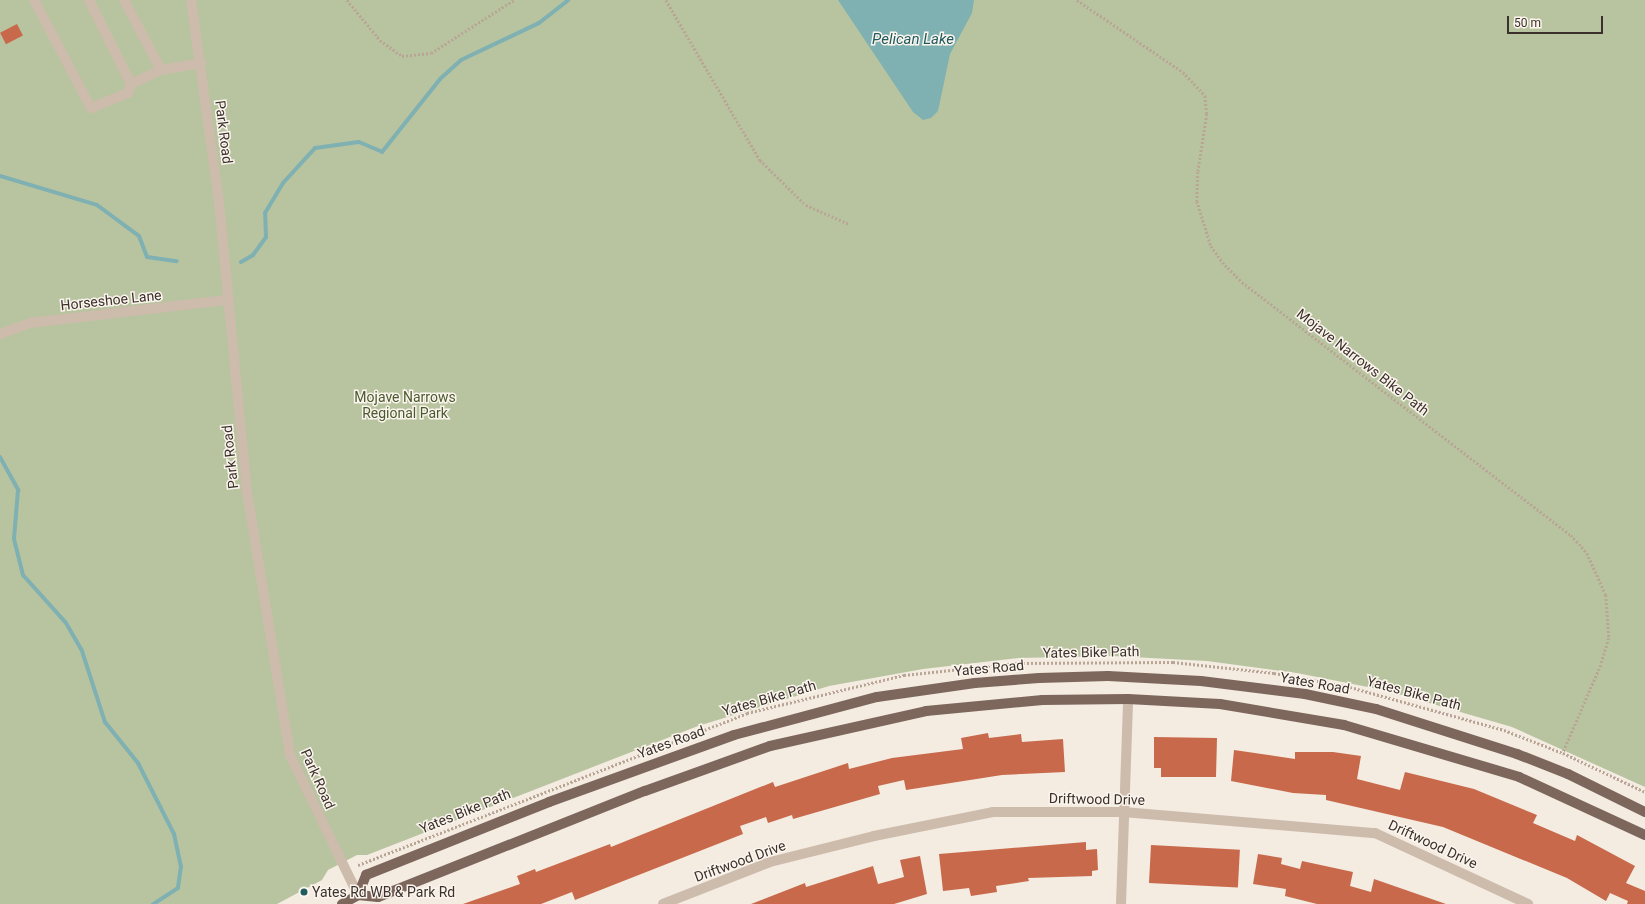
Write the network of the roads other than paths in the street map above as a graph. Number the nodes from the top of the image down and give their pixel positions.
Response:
1 (34, 0) edge
2 (89, 0) edge
3 (124, 0) edge
4 (191, 0) edge
5 (201, 63) junction
6 (161, 70) junction
7 (131, 84) junction
8 (226, 300) junction
9 (0, 334) edge
10 (1128, 699) junction
11 (1123, 812) junction
12 (1645, 812) edge
13 (1645, 835) edge
14 (358, 895) junction
15 (342, 904) edge
16 (663, 904) edge
17 (1121, 904) edge
18 (1528, 904) edge

1 - 7 street
2 - 7 street
3 - 6 street
4 - 5 street, Park Road
5 - 6 street
5 - 8 street, Park Road
6 - 7 street
8 - 9 street, Horseshoe Lane
8 - 14 street, Park Road
10 - 11 street
10 - 13 main road
10 - 14 main road
11 - 16 street, Driftwood Drive
11 - 17 street
11 - 18 street, Driftwood Drive
12 - 14 main road, Yates Road
14 - 15 main road

